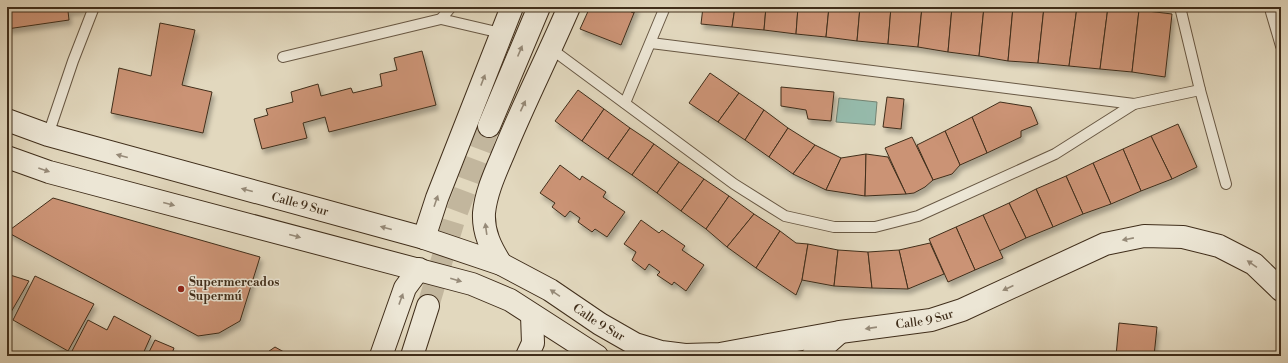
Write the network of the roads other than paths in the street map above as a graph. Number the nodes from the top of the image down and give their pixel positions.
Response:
1 (94, 7) edge
2 (452, 7) edge
3 (512, 7) edge
4 (539, 7) edge
5 (569, 7) edge
6 (665, 7) edge
7 (1180, 7) edge
8 (1271, 12) dead end
9 (441, 19) junction
10 (501, 33) junction
11 (651, 43) junction
12 (1281, 46) edge
13 (550, 48) junction
14 (283, 56) dead end
15 (1200, 90) junction
16 (625, 103) junction
17 (1134, 104) junction
18 (7, 120) edge
19 (489, 126) tunnel mouth
20 (48, 135) junction
21 (7, 157) edge
22 (1226, 184) dead end
23 (424, 238) junction
24 (502, 264) junction
25 (419, 269) junction
26 (1281, 290) edge
27 (428, 306) tunnel mouth
28 (532, 315) junction
29 (840, 332) junction
30 (419, 335) junction
31 (724, 355) edge
32 (381, 356) edge
33 (412, 356) edge
34 (426, 356) edge
35 (527, 356) edge
36 (597, 356) edge
37 (813, 356) edge

1 - 20 lane
2 - 9 lane
3 - 10 main road
19 -> 4 main road
5 - 13 main road
6 - 11 lane
7 - 15 lane
8 - 12 lane
9 - 10 lane
9 - 14 lane
23 -> 10 main road
11 - 16 lane
11 - 17 lane
13 - 16 lane
24 -> 13 main road
15 - 17 lane
15 - 22 lane
16 - 17 lane
18 - 20 main road, Calle 9 Sur
23 -> 20 main road, Calle 9 Sur
21 -> 25 main road
23 - 24 main road, Calle 9 Sur
31 -> 24 main road, Calle 9 Sur
25 -> 28 main road
32 -> 25 main road
26 -> 29 main road, Calle 9 Sur
27 - 30 main road
28 - 35 main road
28 - 36 main road
29 - 31 main road, Calle 9 Sur
29 - 37 main road
30 - 33 main road
30 - 34 main road

